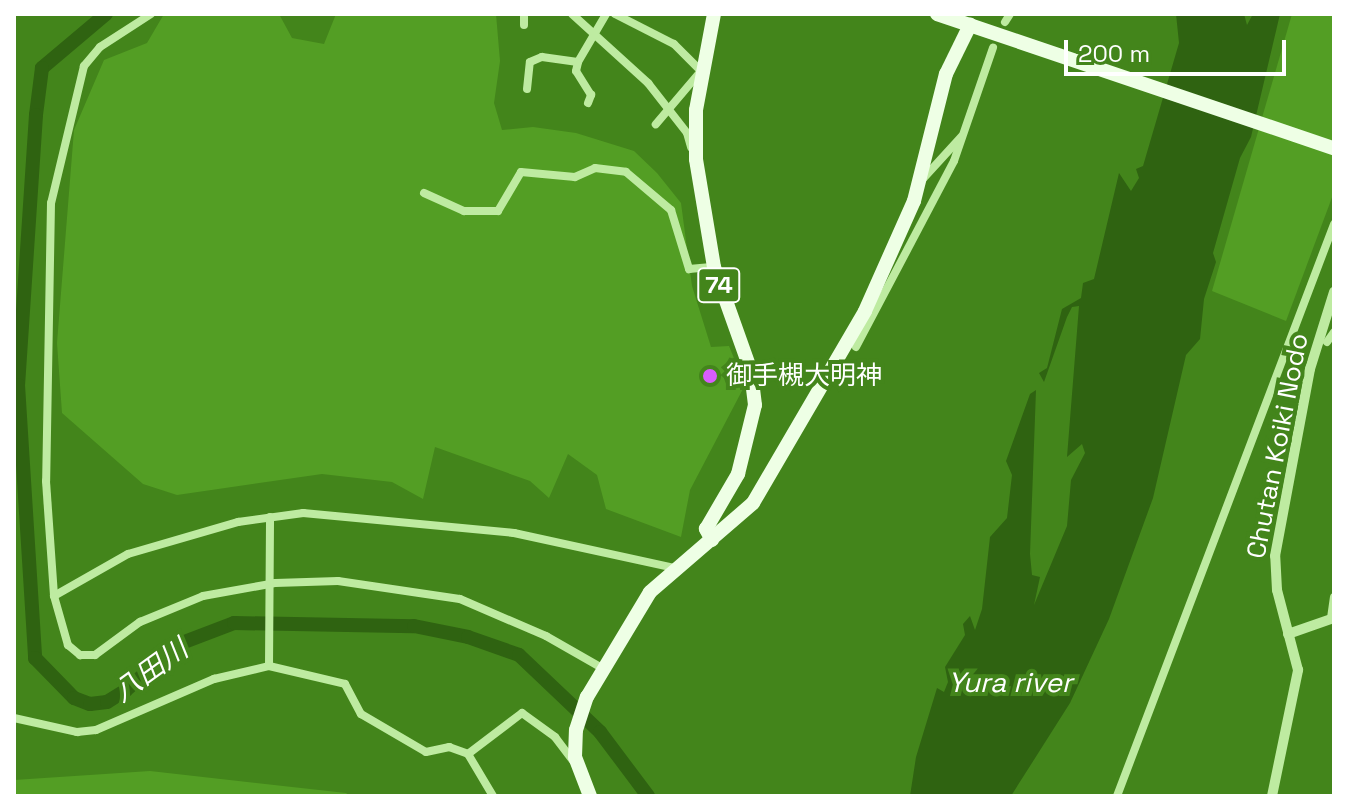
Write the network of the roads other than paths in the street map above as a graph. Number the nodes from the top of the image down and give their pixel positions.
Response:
1 (151, 14) edge
2 (524, 14) edge
3 (572, 14) edge
4 (606, 14) edge
5 (615, 14) edge
6 (714, 14) edge
7 (937, 14) edge
8 (973, 20) edge
9 (524, 25) dead end
10 (594, 37) junction
11 (993, 48) dead end
12 (578, 62) junction
13 (701, 71) junction
14 (527, 89) dead end
15 (588, 103) dead end
16 (668, 108) junction
17 (656, 124) dead end
18 (967, 132) junction
19 (1334, 148) edge
20 (696, 159) junction
21 (920, 182) junction
22 (424, 193) dead end
23 (1334, 224) edge
24 (714, 267) junction
25 (1334, 292) edge
26 (1334, 332) edge
27 (1327, 342) dead end
28 (856, 347) dead end
29 (270, 517) junction
30 (712, 540) junction
31 (675, 568) junction
32 (270, 585) junction
33 (54, 596) junction
34 (1334, 597) edge
35 (1333, 618) edge
36 (1288, 634) junction
37 (269, 666) junction
38 (602, 668) junction
39 (14, 718) edge
40 (468, 754) junction
41 (576, 762) junction
42 (493, 796) edge
43 (590, 796) edge
44 (1117, 796) edge
45 (1272, 796) edge

1 - 33 street
2 - 9 street
3 - 10 street
4 - 10 street
5 - 13 street
6 - 13 main road, 74
7 - 8 main road
8 - 19 main road
8 - 21 main road
10 - 12 street
10 - 16 street
11 - 18 street
12 - 14 street
12 - 15 street
13 - 16 street
13 - 20 main road, 74
16 - 17 street
16 - 20 street
18 - 21 street
18 - 28 street
20 - 24 main road, 74
21 - 30 main road
22 - 24 street
23 - 44 street
24 - 30 main road, 74
25 - 36 street, Chutan Koiki Nodo
26 - 27 street
29 - 31 street
29 - 32 street
29 - 33 street
30 - 31 main road
31 - 38 main road
32 - 33 street
32 - 37 street
32 - 38 street
34 - 35 street
35 - 36 street
36 - 45 street, Chutan Koiki Nodo
37 - 39 street
37 - 40 street
38 - 41 main road
40 - 41 street
40 - 42 street
41 - 43 main road

